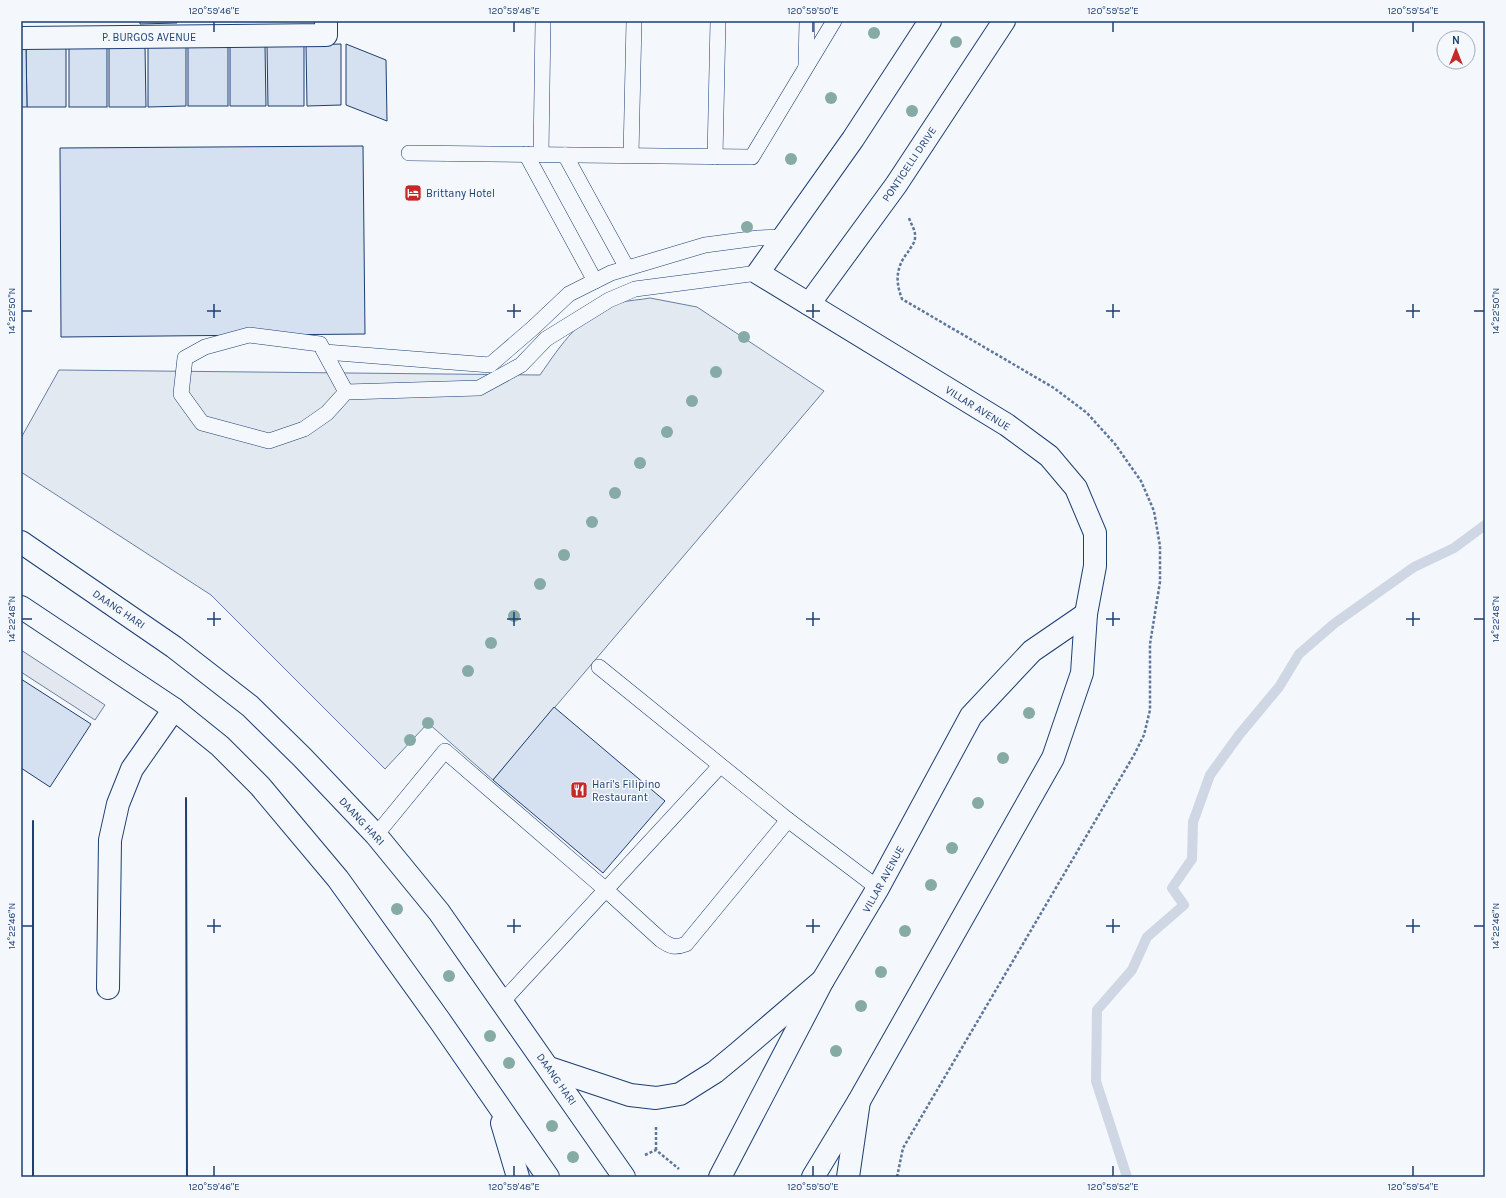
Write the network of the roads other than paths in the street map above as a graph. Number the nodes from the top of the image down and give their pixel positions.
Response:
1 (543, 21) edge
2 (634, 21) edge
3 (718, 21) edge
4 (806, 21) edge
5 (834, 21) edge
6 (930, 21) edge
7 (1004, 21) edge
8 (326, 28) edge
9 (21, 38) edge
10 (806, 66) junction
11 (409, 153) dead end
12 (526, 154) junction
13 (541, 154) junction
14 (565, 155) junction
15 (632, 156) junction
16 (714, 157) junction
17 (784, 237) junction
18 (627, 268) junction
19 (758, 273) junction
20 (595, 281) junction
21 (809, 304) junction
22 (325, 352) junction
23 (346, 392) junction
24 (21, 542) edge
25 (21, 608) edge
26 (1086, 614) junction
27 (599, 667) dead end
28 (174, 709) junction
29 (720, 766) junction
30 (788, 820) junction
31 (376, 835) junction
32 (878, 888) junction
33 (605, 889) junction
34 (824, 980) junction
35 (108, 988) dead end
36 (503, 1001) junction
37 (549, 1068) junction
38 (858, 1101) junction
39 (497, 1104) junction
40 (518, 1177) edge
41 (548, 1177) edge
42 (624, 1177) edge
43 (720, 1177) edge
44 (813, 1177) edge
45 (848, 1177) edge

1 - 13 lane
2 - 15 lane
3 - 16 lane
4 - 10 lane
5 - 10 lane
6 - 17 street
7 - 21 street, PONTICELLI DRIVE
8 - 9 street, P. BURGOS AVENUE
10 - 16 lane
11 - 12 lane
12 - 13 lane
12 - 20 lane
13 - 14 lane
14 - 15 lane
14 - 18 lane
15 - 16 lane
17 - 18 lane
17 - 19 street
18 - 20 lane
19 - 21 street, VILLAR AVENUE
19 - 23 lane
20 - 22 lane
21 - 26 street, VILLAR AVENUE
22 - 23 lane
22 - 23 lane
24 - 31 street, DAANG HARI
25 - 28 street
26 - 32 street, VILLAR AVENUE
26 - 38 street, VILLAR AVENUE
27 - 29 lane
28 - 35 street
28 - 39 street
29 - 30 lane
29 - 33 lane
30 - 32 lane
30 - 33 lane
31 - 33 lane
31 - 36 street, DAANG HARI
32 - 34 street, VILLAR AVENUE
33 - 36 lane
34 - 37 street
34 - 43 street, VILLAR AVENUE
36 - 37 street, DAANG HARI
37 - 42 street, DAANG HARI
38 - 44 street, VILLAR AVENUE
38 - 45 street
39 - 40 street
39 - 41 street

